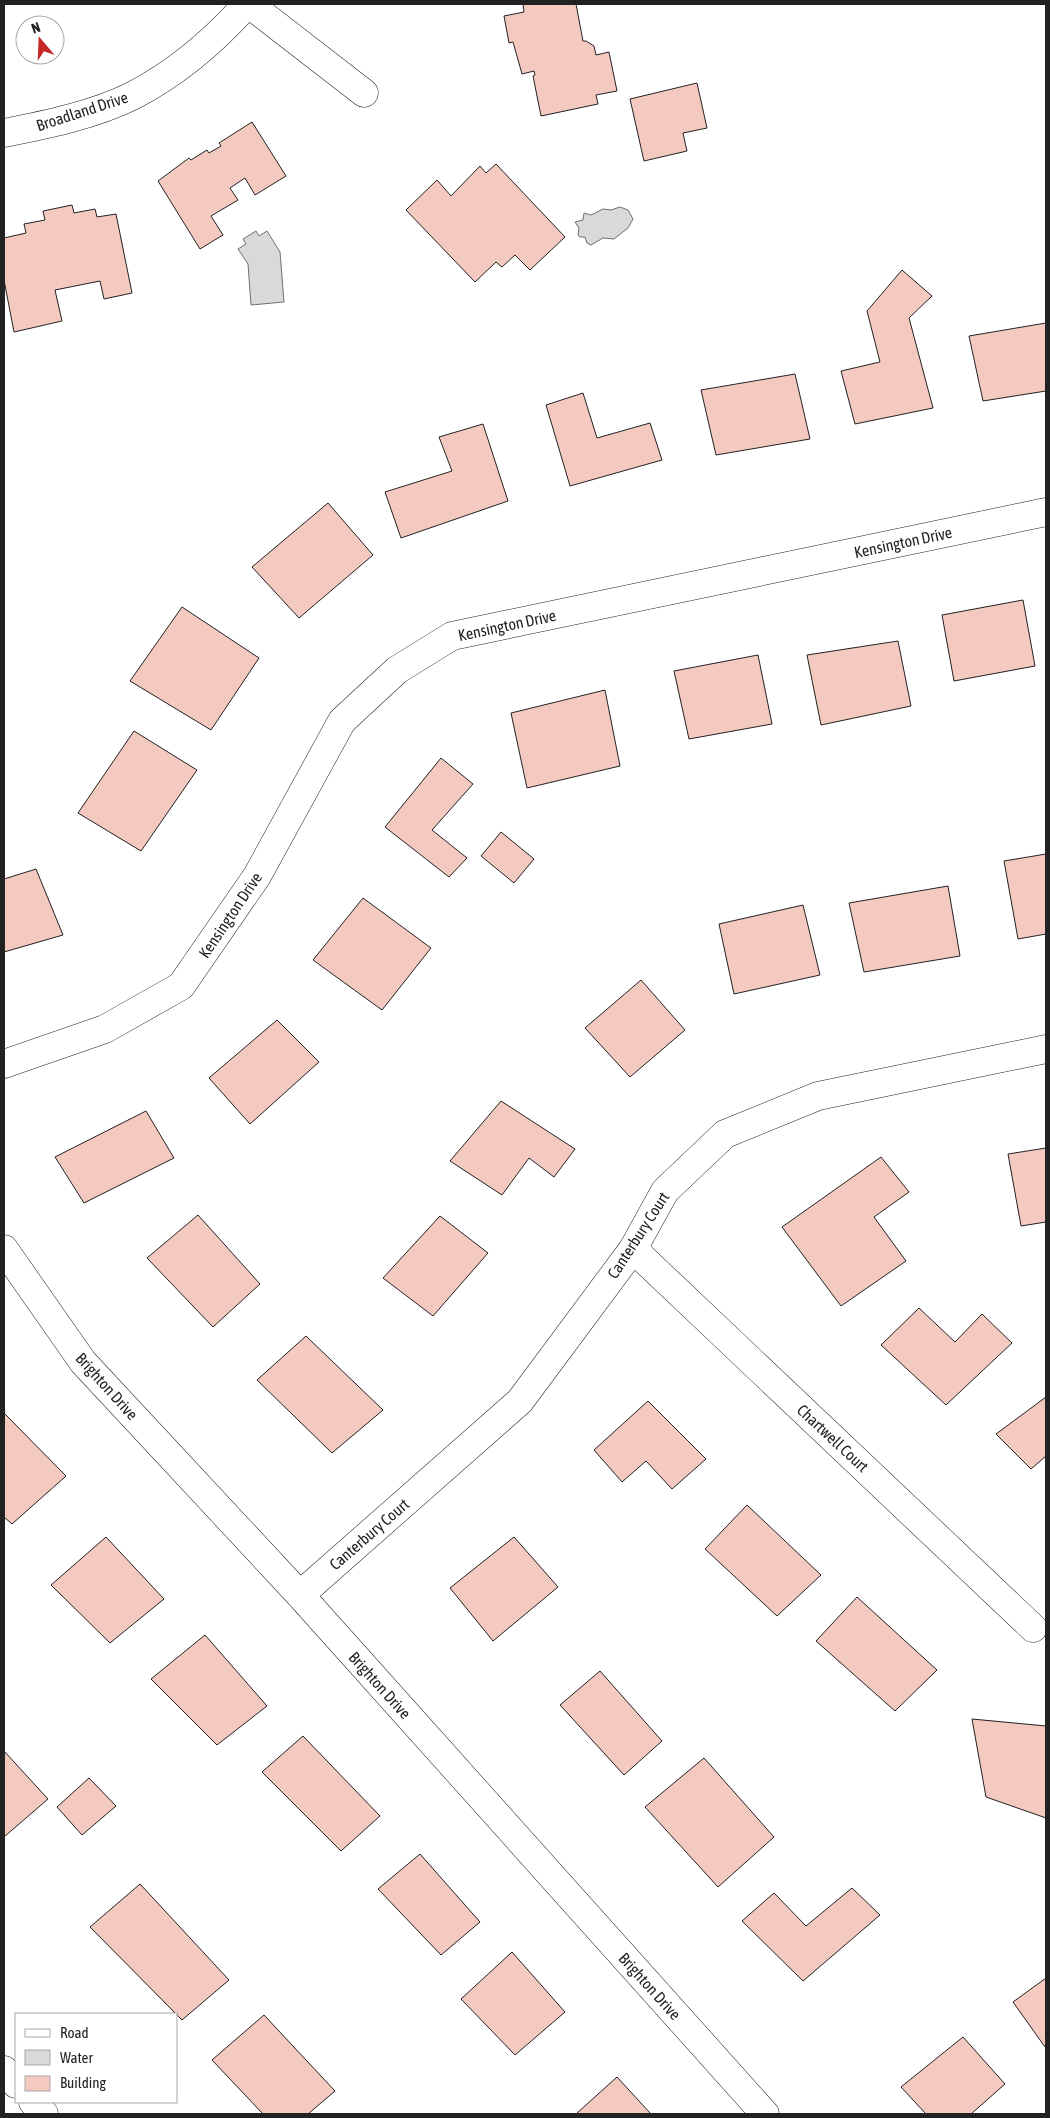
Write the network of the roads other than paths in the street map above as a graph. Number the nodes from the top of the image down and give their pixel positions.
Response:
1 (248, 4) edge
2 (364, 93) dead end
3 (4, 133) edge
4 (1046, 512) edge
5 (1046, 1049) edge
6 (4, 1064) edge
7 (4, 1249) edge
8 (633, 1249) junction
9 (300, 1595) junction
10 (1033, 1628) dead end
11 (4, 2070) edge
12 (15, 2083) edge
13 (34, 2103) edge
14 (44, 2114) edge
15 (765, 2114) edge

1 - 2 street
1 - 3 street, Broadland Drive
4 - 6 street, Kensington Drive
5 - 8 street, Canterbury Court
7 - 9 street, Brighton Drive
8 - 9 street, Canterbury Court
8 - 10 street, Chartwell Court
9 - 15 street, Brighton Drive
11 - 12 street
13 - 14 street

